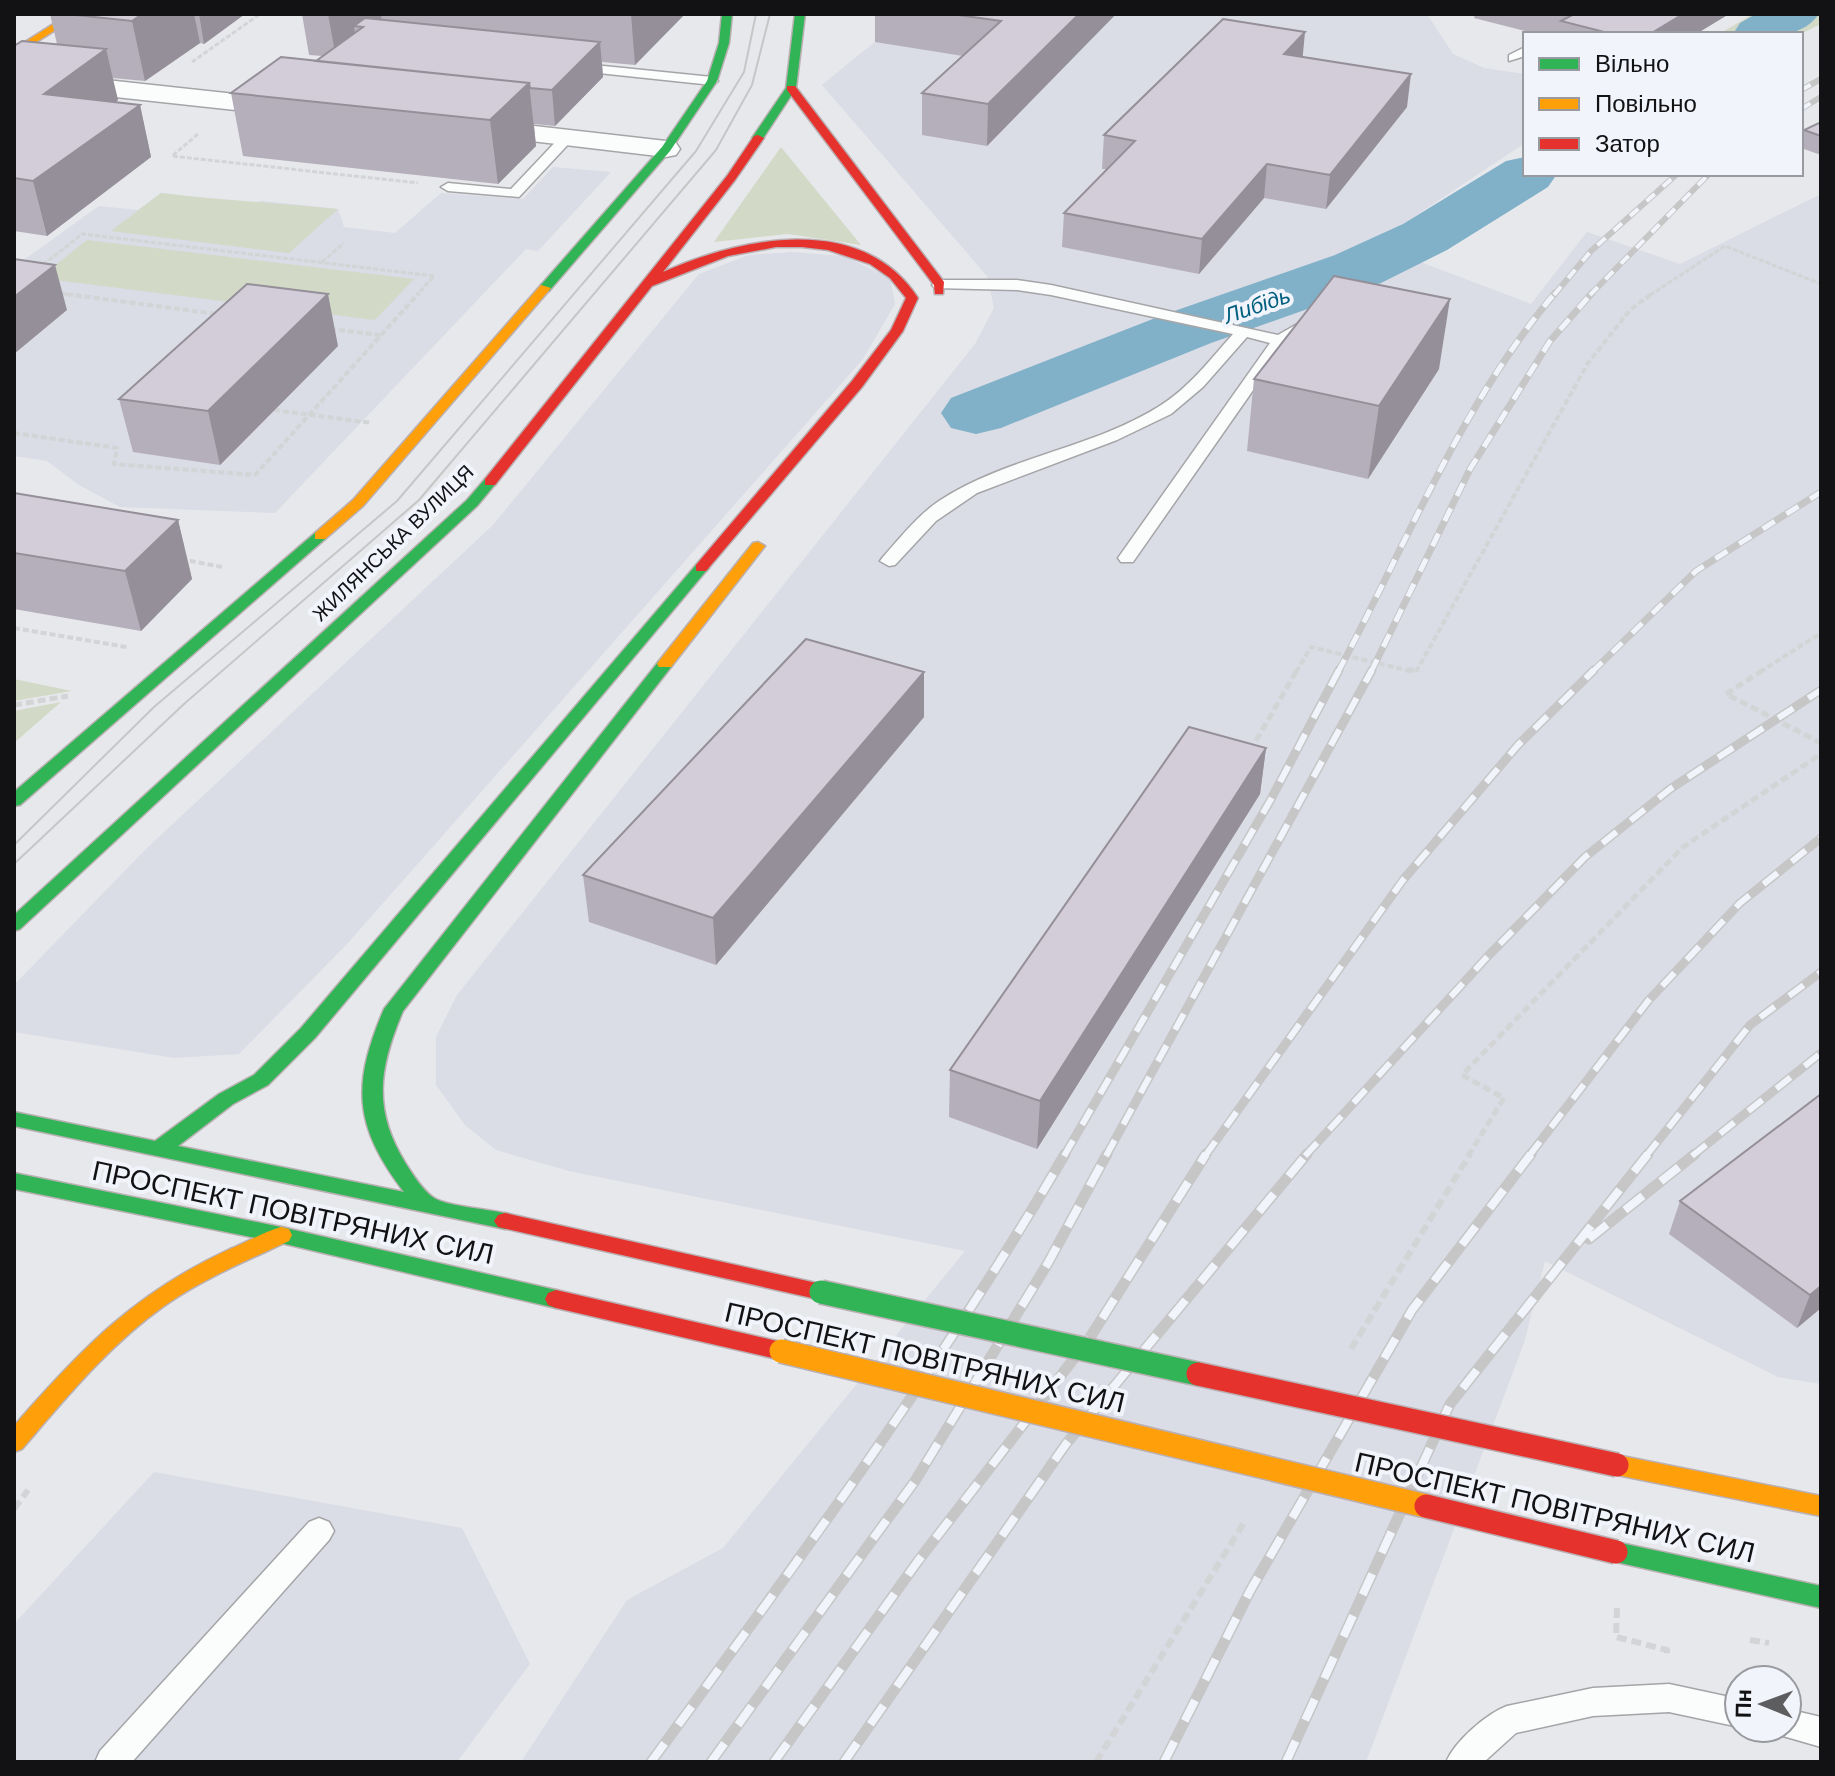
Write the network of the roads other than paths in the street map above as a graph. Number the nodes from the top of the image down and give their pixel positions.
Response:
1 (76, 14) edge
2 (727, 14) edge
3 (800, 14) edge
4 (1523, 52) edge
5 (14, 53) edge
6 (1513, 58) dead end
7 (555, 65) edge
8 (14, 78) edge
9 (712, 81) junction
10 (791, 88) junction
11 (298, 105) edge
12 (442, 124) edge
13 (568, 137) junction
14 (666, 149) junction
15 (448, 187) road end
16 (648, 283) junction
17 (940, 285) junction
18 (937, 309) dead end
19 (1328, 312) edge
20 (1243, 332) junction
21 (1280, 340) junction
22 (770, 531) dead end
23 (1127, 558) dead end
24 (889, 561) dead end
25 (14, 801) edge
26 (14, 925) edge
27 (14, 1119) edge
28 (160, 1148) junction
29 (14, 1181) edge
30 (427, 1204) junction
31 (281, 1235) junction
32 (14, 1442) edge
33 (1821, 1506) edge
34 (319, 1531) dead end
35 (1821, 1597) edge
36 (1723, 1710) edge
37 (111, 1762) edge
38 (1462, 1762) edge

1 - 5 main road
2 - 9 main road
3 - 10 main road, ЖИЛЯНСЬКА ВУЛИЦЯ
4 - 6 lane
7 - 9 lane
8 - 11 street
9 - 14 main road
10 - 16 main road, ЖИЛЯНСЬКА ВУЛИЦЯ
10 - 17 main road
12 - 13 street
13 - 14 street
13 - 15 lane
14 - 25 main road
16 - 26 main road, ЖИЛЯНСЬКА ВУЛИЦЯ
16 - 28 main road
17 - 18 main road
17 - 20 lane
19 - 21 lane
20 - 21 lane
20 - 24 lane
21 - 23 lane
22 - 30 main road
27 - 28 main road, ПРОСПЕКТ ПОВІТРЯНИХ СИЛ
28 - 30 main road, ПРОСПЕКТ ПОВІТРЯНИХ СИЛ
29 - 31 main road, ПРОСПЕКТ ПОВІТРЯНИХ СИЛ
30 - 33 main road, ПРОСПЕКТ ПОВІТРЯНИХ СИЛ, bridge
31 - 32 main road
31 - 35 main road, ПРОСПЕКТ ПОВІТРЯНИХ СИЛ, bridge
34 - 37 lane
36 - 38 lane

